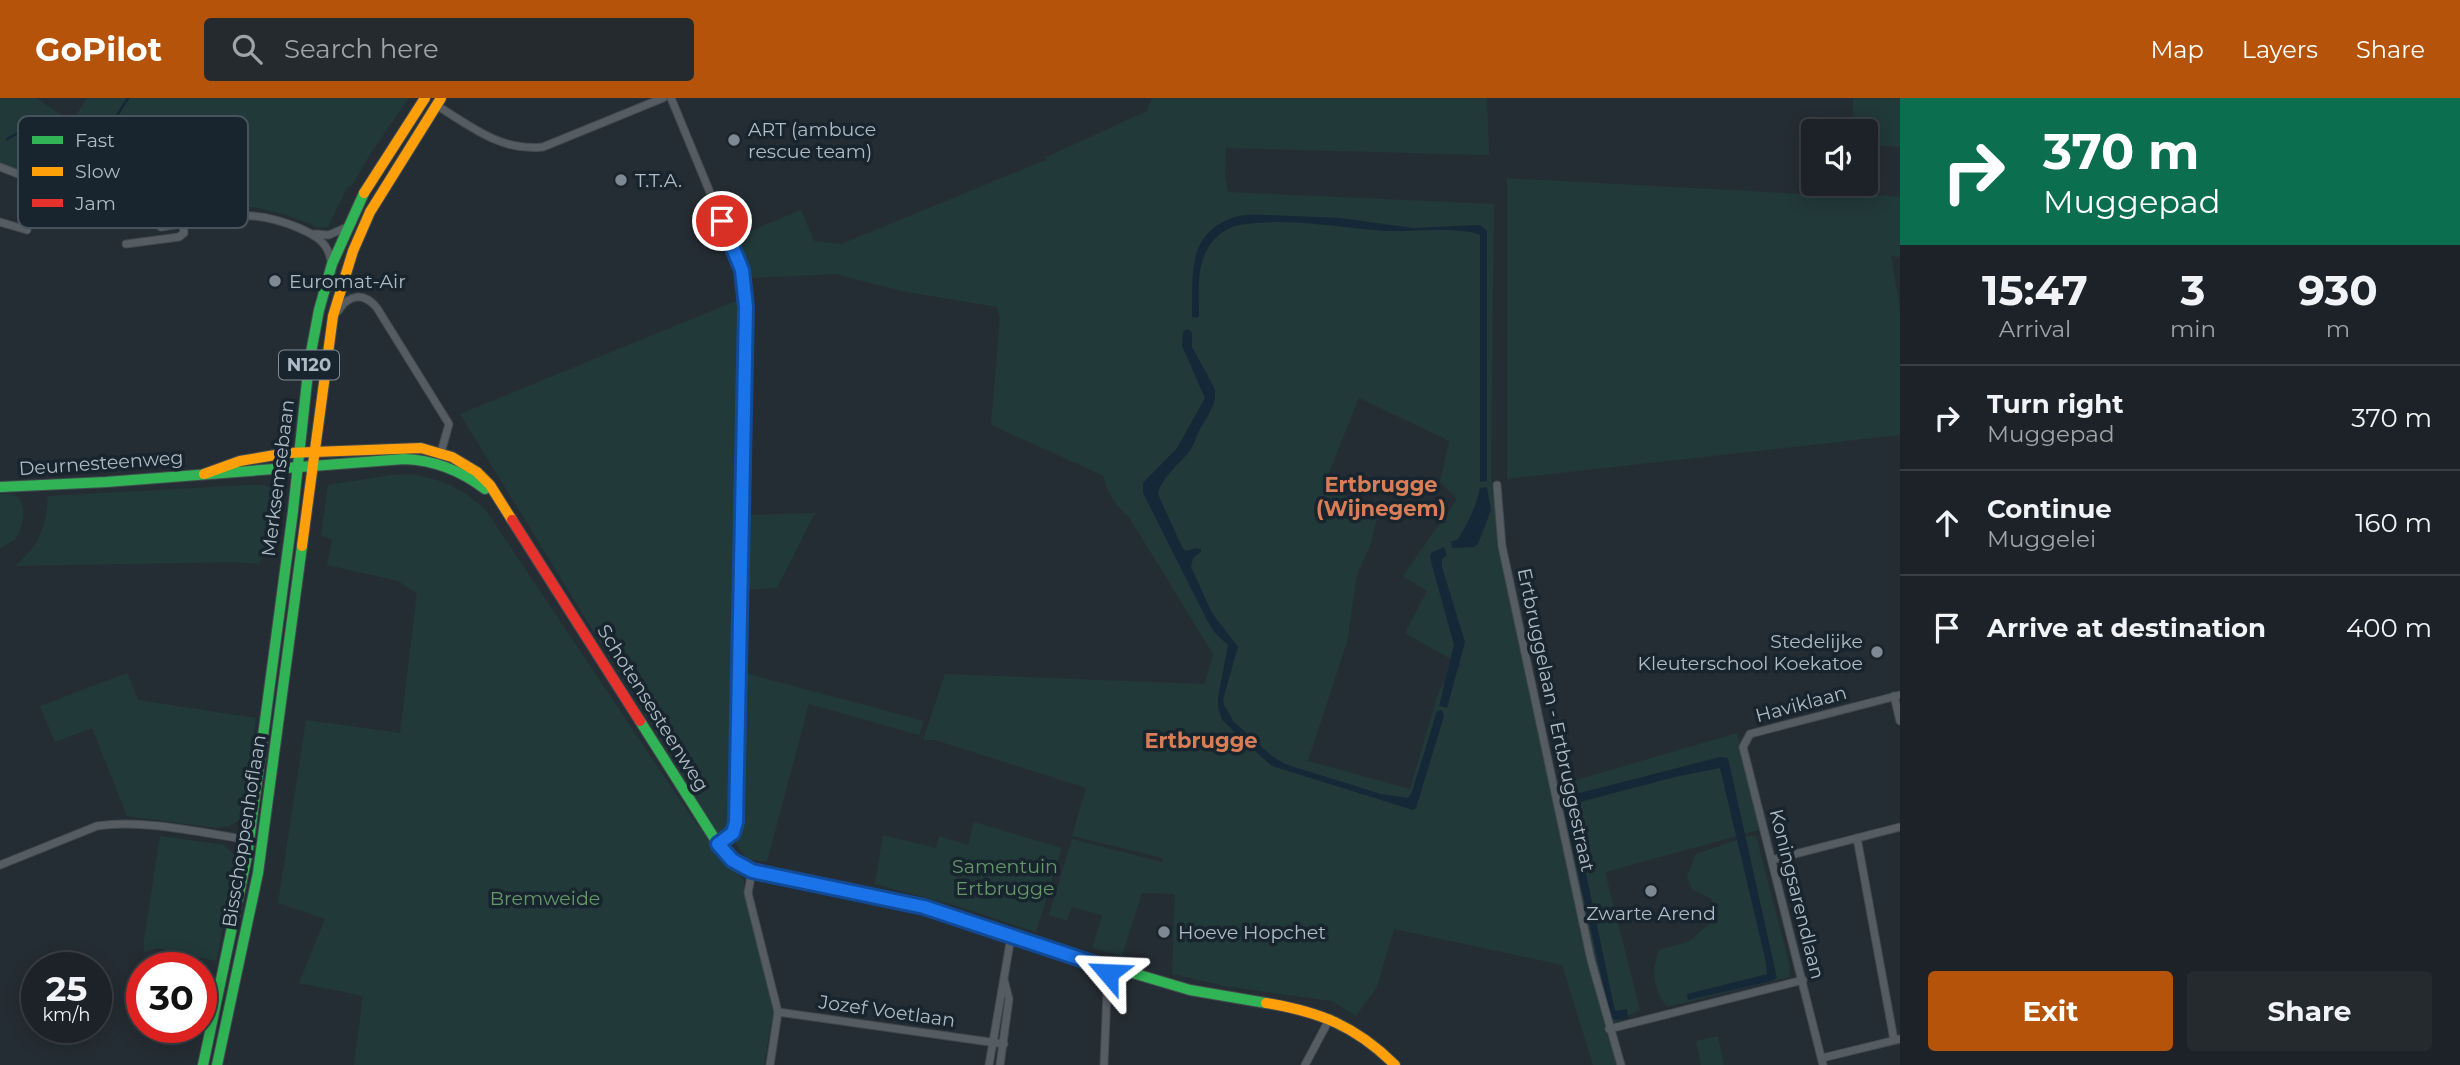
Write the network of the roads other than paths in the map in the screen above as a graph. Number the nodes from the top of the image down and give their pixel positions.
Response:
1 (425, 98) edge
2 (663, 98) edge
3 (671, 98) edge
4 (439, 102) edge
5 (0, 167) edge
6 (18, 174) edge
7 (248, 215) edge
8 (0, 222) edge
9 (347, 226) junction
10 (18, 227) edge
11 (20, 228) edge
12 (183, 228) edge
13 (27, 230) dead end
14 (313, 234) junction
15 (126, 244) dead end
16 (332, 264) junction
17 (332, 316) junction
18 (300, 452) junction
19 (315, 453) junction
20 (439, 457) junction
21 (313, 466) junction
22 (298, 467) junction
23 (204, 474) junction
24 (1497, 485) dead end
25 (0, 487) edge
26 (508, 514) joint
27 (285, 684) joint
28 (1897, 695) edge
29 (265, 720) joint
30 (1900, 721) edge
31 (1750, 734) joint
32 (1900, 827) edge
33 (1857, 838) junction
34 (249, 840) junction
35 (263, 842) junction
36 (718, 844) junction
37 (1772, 860) junction
38 (0, 865) edge
39 (752, 871) junction
40 (1011, 937) junction
41 (1108, 968) junction
42 (1003, 976) junction
43 (1803, 980) junction
44 (778, 1012) junction
45 (1330, 1018) junction
46 (1609, 1029) junction
47 (1897, 1039) edge
48 (992, 1042) junction
49 (1003, 1044) junction
50 (1823, 1062) edge
51 (203, 1065) edge
52 (217, 1065) edge
53 (770, 1065) edge
54 (989, 1065) edge
55 (1000, 1065) edge
56 (1104, 1065) edge
57 (1305, 1065) edge
58 (1395, 1065) edge
59 (1621, 1065) edge

1 - 4 street
1 - 9 main road, Merksemsebaan / N120
2 - 4 street
3 - 36 street
4 - 17 main road, Merksemsebaan / N120
5 - 6 street
7 - 14 street
8 - 10 street
9 - 14 street
9 - 16 main road, Merksemsebaan / N120
11 - 13 street
12 - 15 street
14 - 16 street
16 - 18 main road, Merksemsebaan / N120
17 - 19 main road, Merksemsebaan / N120
17 - 20 street
18 - 19 main road, Deurnesteenweg
18 - 22 main road, Merksemsebaan / N120
18 - 23 main road, Deurnesteenweg
19 - 20 main road, Deurnesteenweg
19 - 21 main road, Merksemsebaan / N120
20 - 21 main road, Deurnesteenweg
20 - 26 main road, Deurnesteenweg
21 - 22 main road, Deurnesteenweg
21 - 27 main road, Merksemsebaan / N120
22 - 23 main road, Deurnesteenweg
22 - 29 main road, Merksemsebaan / N120
23 - 25 main road, Deurnesteenweg
24 - 46 street, Ertbruggelaan - Ertbruggestraat
26 - 36 main road, Schotensesteenweg
27 - 35 main road, Bisschoppenhoflaan / N120
28 - 30 street
28 - 31 street, Haviklaan
29 - 34 main road, Bisschoppenhoflaan / N120
31 - 37 street, Koningsarendlaan
32 - 33 street
33 - 37 street
33 - 47 street
34 - 35 street
34 - 38 street
34 - 51 main road, Bisschoppenhoflaan / N120
35 - 52 main road, Bisschoppenhoflaan / N120
36 - 39 main road, Schotensesteenweg
37 - 43 street, Koningsarendlaan
39 - 40 main road, Schotensesteenweg
39 - 44 street
40 - 41 main road, Schotensesteenweg
40 - 42 street
41 - 45 main road, Schotensesteenweg
41 - 56 street
42 - 48 street
42 - 49 street
43 - 46 street
43 - 50 street, Koningsarendlaan
44 - 48 street, Jozef Voetlaan
44 - 53 street
45 - 57 street
45 - 58 main road, Schotensesteenweg
46 - 59 street, Ertbruggelaan - Ertbruggestraat
47 - 50 street
48 - 49 street, Jozef Voetlaan
48 - 54 street
49 - 55 street

